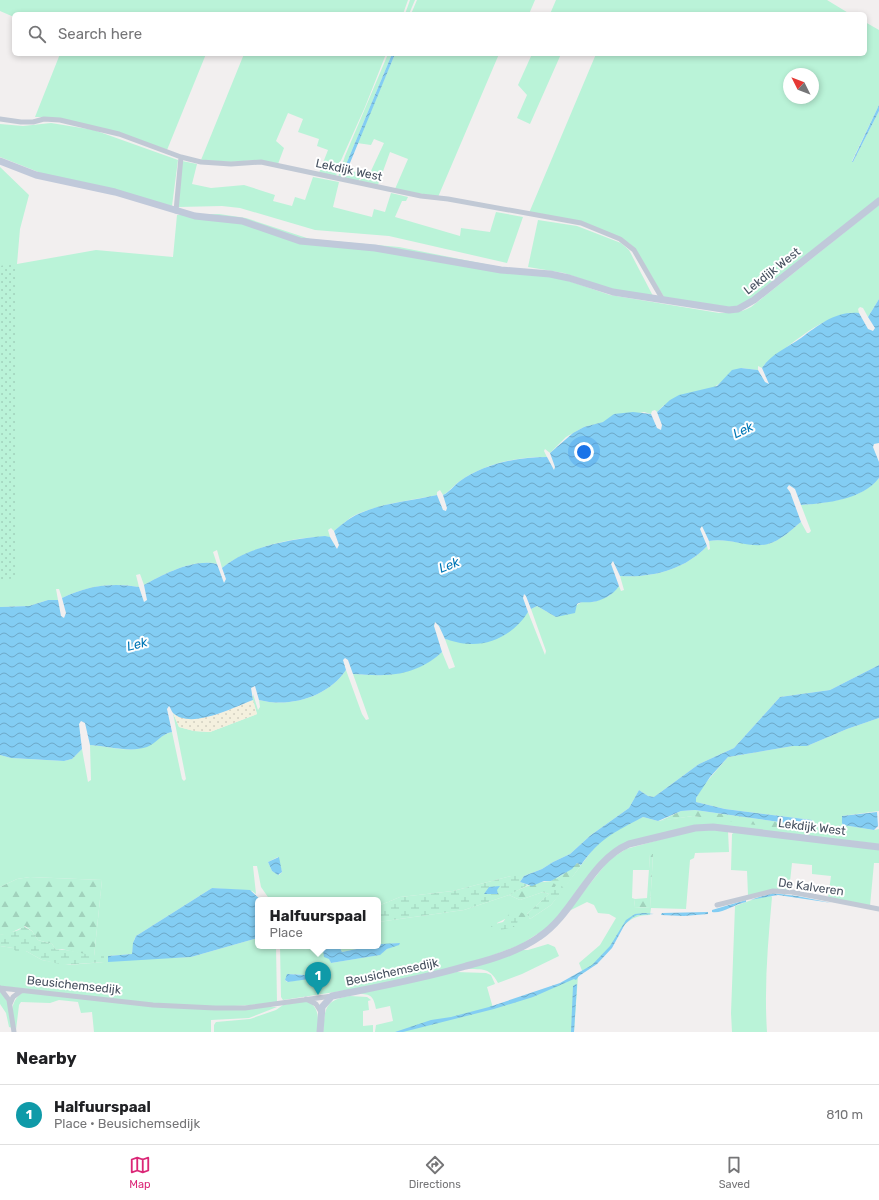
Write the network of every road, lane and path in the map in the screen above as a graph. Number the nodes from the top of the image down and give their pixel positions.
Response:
1 (0, 119) edge
2 (181, 157) junction
3 (0, 161) edge
4 (879, 201) edge
5 (176, 211) junction
6 (662, 300) junction
7 (742, 829) joint
8 (879, 847) edge
9 (717, 905) dead end
10 (879, 909) edge
11 (0, 988) edge
12 (21, 991) junction
13 (332, 996) junction
14 (305, 998) junction
15 (10, 1005) junction
16 (321, 1012) junction
17 (14, 1032) edge
18 (320, 1032) edge

1 - 2 street, Lekdijk West
2 - 5 street
2 - 6 street, Lekdijk West
3 - 5 street, Lekdijk West
4 - 6 street, Lekdijk West
5 - 6 street, Lekdijk West
7 - 8 street, Lekdijk West
7 - 13 street, Beusichemsedijk
9 - 10 street, De Kalveren
11 - 12 street, Beusichemsedijk
11 - 15 street
12 - 14 street, Beusichemsedijk
12 - 15 street
13 - 14 street, Beusichemsedijk
13 - 16 street
14 - 16 street
15 - 17 street
16 - 18 street

